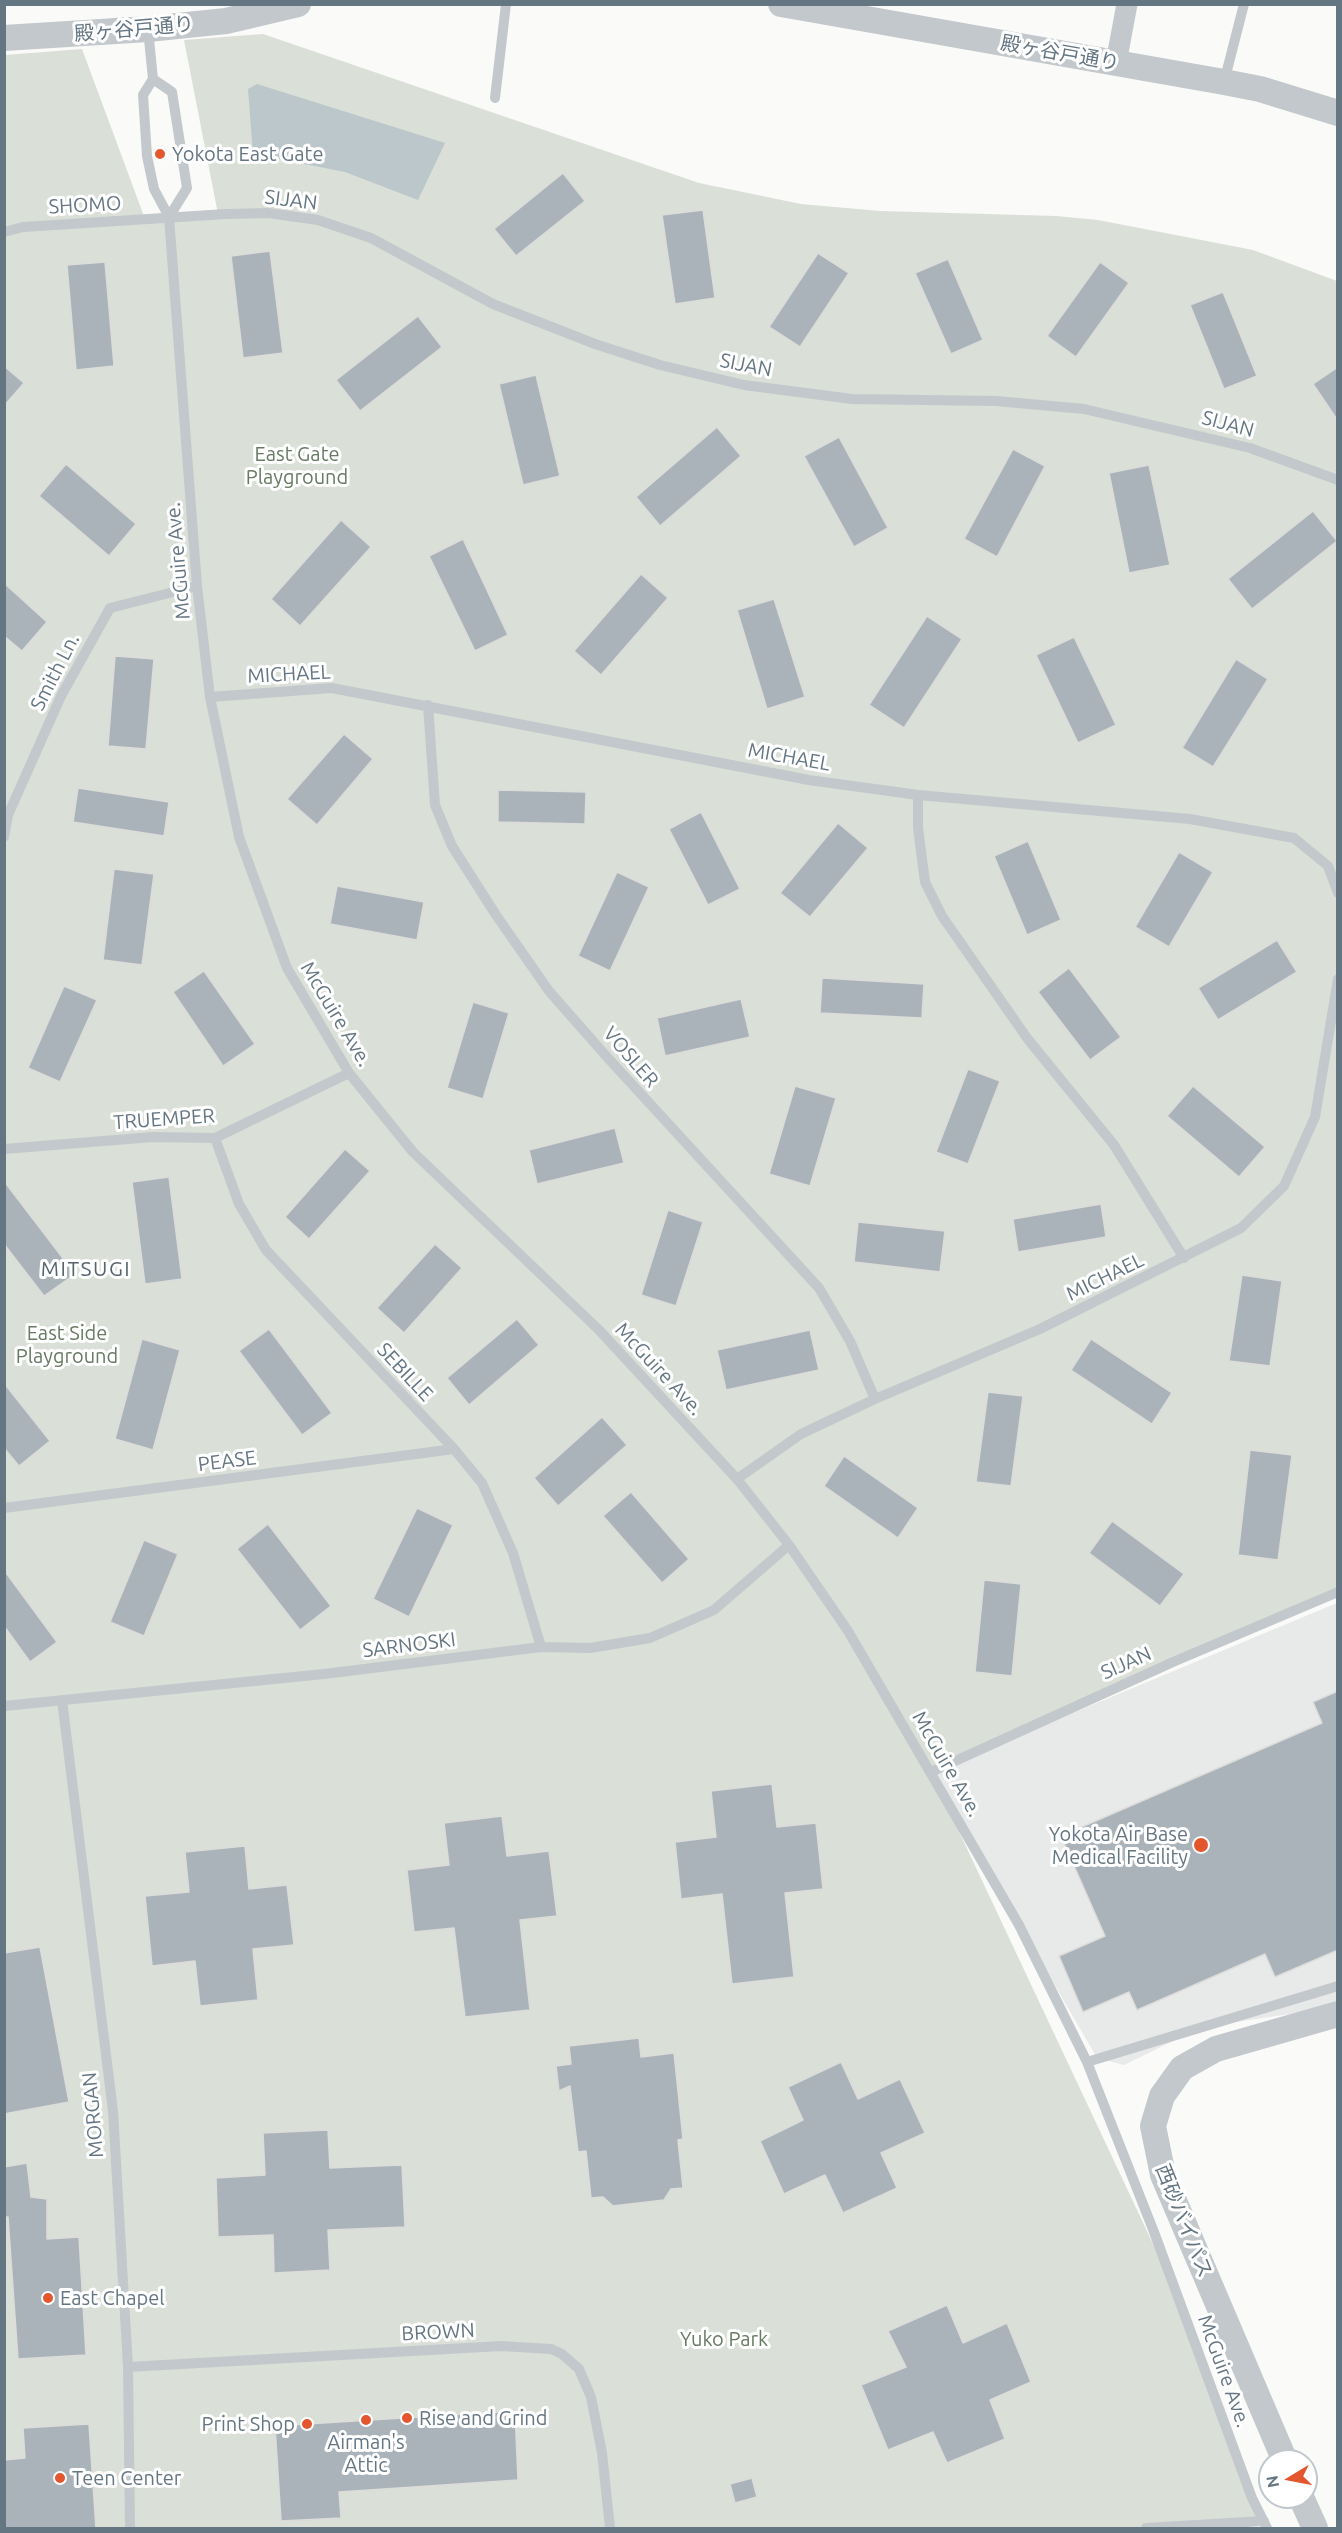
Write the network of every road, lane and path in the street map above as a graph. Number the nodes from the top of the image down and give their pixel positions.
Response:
1 (298, 4) edge
2 (506, 4) edge
3 (781, 4) edge
4 (1127, 4) edge
5 (1244, 4) edge
6 (223, 13) edge
7 (148, 29) junction
8 (4, 38) edge
9 (1116, 63) junction
10 (153, 79) junction
11 (1224, 82) junction
12 (495, 98) dead end
13 (1338, 113) edge
14 (169, 217) junction
15 (4, 232) edge
16 (1338, 480) edge
17 (197, 586) junction
18 (210, 697) junction
19 (428, 705) junction
20 (918, 795) junction
21 (4, 837) edge
22 (1333, 864) edge
23 (1338, 893) edge
24 (1338, 979) edge
25 (349, 1073) junction
26 (215, 1138) junction
27 (4, 1149) edge
28 (1184, 1258) junction
29 (875, 1399) junction
30 (454, 1449) junction
31 (737, 1479) junction
32 (4, 1508) edge
33 (789, 1545) junction
34 (1338, 1592) edge
35 (540, 1647) junction
36 (62, 1700) junction
37 (4, 1706) edge
38 (931, 1772) junction
39 (1338, 1986) edge
40 (1338, 2014) edge
41 (1087, 2062) junction
42 (128, 2367) junction
43 (1280, 2449) edge
44 (1306, 2509) edge
45 (1266, 2525) edge
46 (130, 2529) edge
47 (610, 2529) edge
48 (1146, 2529) edge
49 (1315, 2529) edge

1 - 6 street, 殿ヶ谷戸通り
2 - 12 lane
3 - 9 street, 殿ヶ谷戸通り
4 - 9 street
5 - 11 lane
6 - 7 street, 殿ヶ谷戸通り
7 - 8 street, 殿ヶ谷戸通り
7 - 10 lane, McGuire Ave.
9 - 11 street, 殿ヶ谷戸通り
10 - 14 lane, McGuire Ave.
10 - 14 lane
11 - 13 street, 殿ヶ谷戸通り
14 - 15 lane, SHOMO
14 - 16 lane, SIJAN
14 - 17 lane, McGuire Ave.
17 - 18 lane, McGuire Ave.
17 - 21 lane, Smith Ln.
18 - 19 lane, MICHAEL
18 - 25 lane, McGuire Ave.
19 - 20 lane, MICHAEL
19 - 29 lane, VOSLER
20 - 22 lane, MICHAEL
20 - 28 lane
22 - 23 lane, MICHAEL
24 - 28 lane, MICHAEL
25 - 26 lane, TRUEMPER
25 - 31 lane, McGuire Ave.
26 - 27 lane, TRUEMPER
26 - 30 lane, SEBILLE
28 - 29 lane, MICHAEL
29 - 31 lane, MICHAEL
30 - 32 lane, PEASE
30 - 35 lane, SEBILLE
31 - 33 lane, McGuire Ave.
33 - 35 lane, SARNOSKI
33 - 38 lane, McGuire Ave.
34 - 38 lane, SIJAN
35 - 36 lane, SARNOSKI
36 - 37 lane, SARNOSKI
36 - 42 lane, MORGAN
38 - 41 lane, McGuire Ave.
39 - 41 lane
40 - 43 street, 西砂バイパス
41 - 45 lane, McGuire Ave.
42 - 46 lane, MORGAN
42 - 47 lane, BROWN
44 - 49 street
45 - 48 lane

